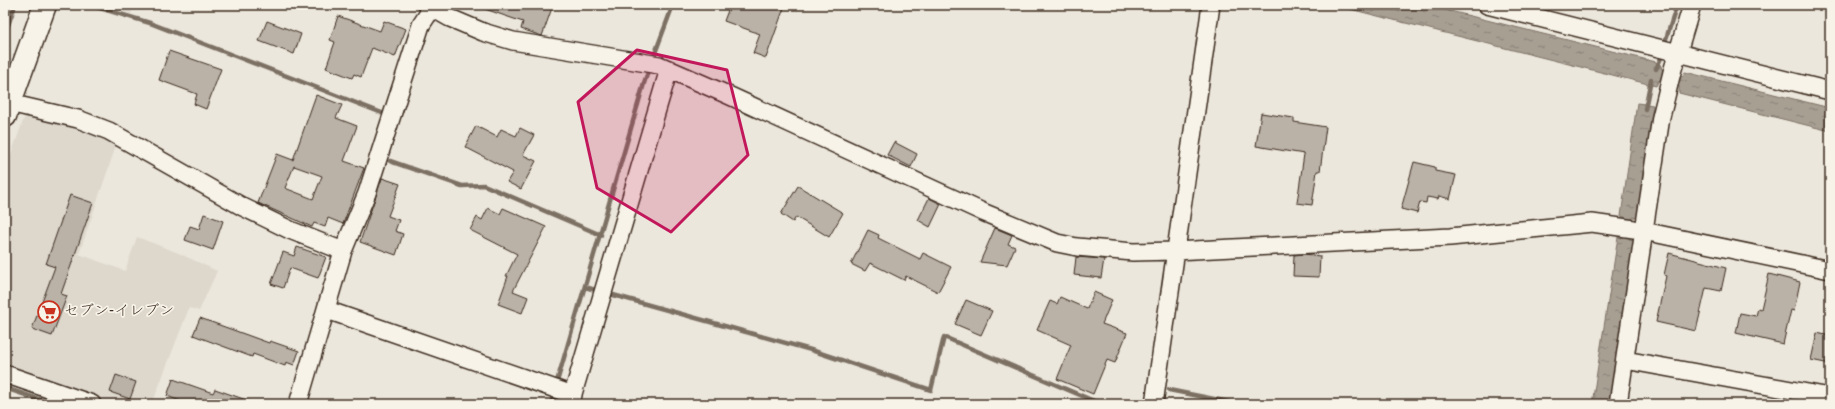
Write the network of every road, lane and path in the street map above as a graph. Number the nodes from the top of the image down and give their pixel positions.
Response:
1 (45, 5) edge
2 (1211, 5) edge
3 (1488, 5) edge
4 (1692, 5) edge
5 (431, 6) edge
6 (1678, 52) junction
7 (658, 65) junction
8 (1830, 91) edge
9 (7, 108) edge
10 (1633, 230) junction
11 (343, 251) junction
12 (1175, 252) junction
13 (1830, 270) edge
14 (327, 310) junction
15 (1625, 360) junction
16 (5, 374) edge
17 (563, 394) edge
18 (1830, 397) edge
19 (92, 404) edge
20 (298, 404) edge
21 (1154, 404) edge
22 (1618, 404) edge

1 - 9 highway
2 - 12 street
3 - 6 street
4 - 6 street
5 - 7 street
5 - 11 street
6 - 8 street
6 - 10 street
7 - 12 street
7 - 17 street
9 - 11 street
10 - 12 street
10 - 13 street
10 - 15 street
11 - 14 street
12 - 21 street
14 - 17 street
14 - 20 street
15 - 18 street
15 - 22 street
16 - 19 street

